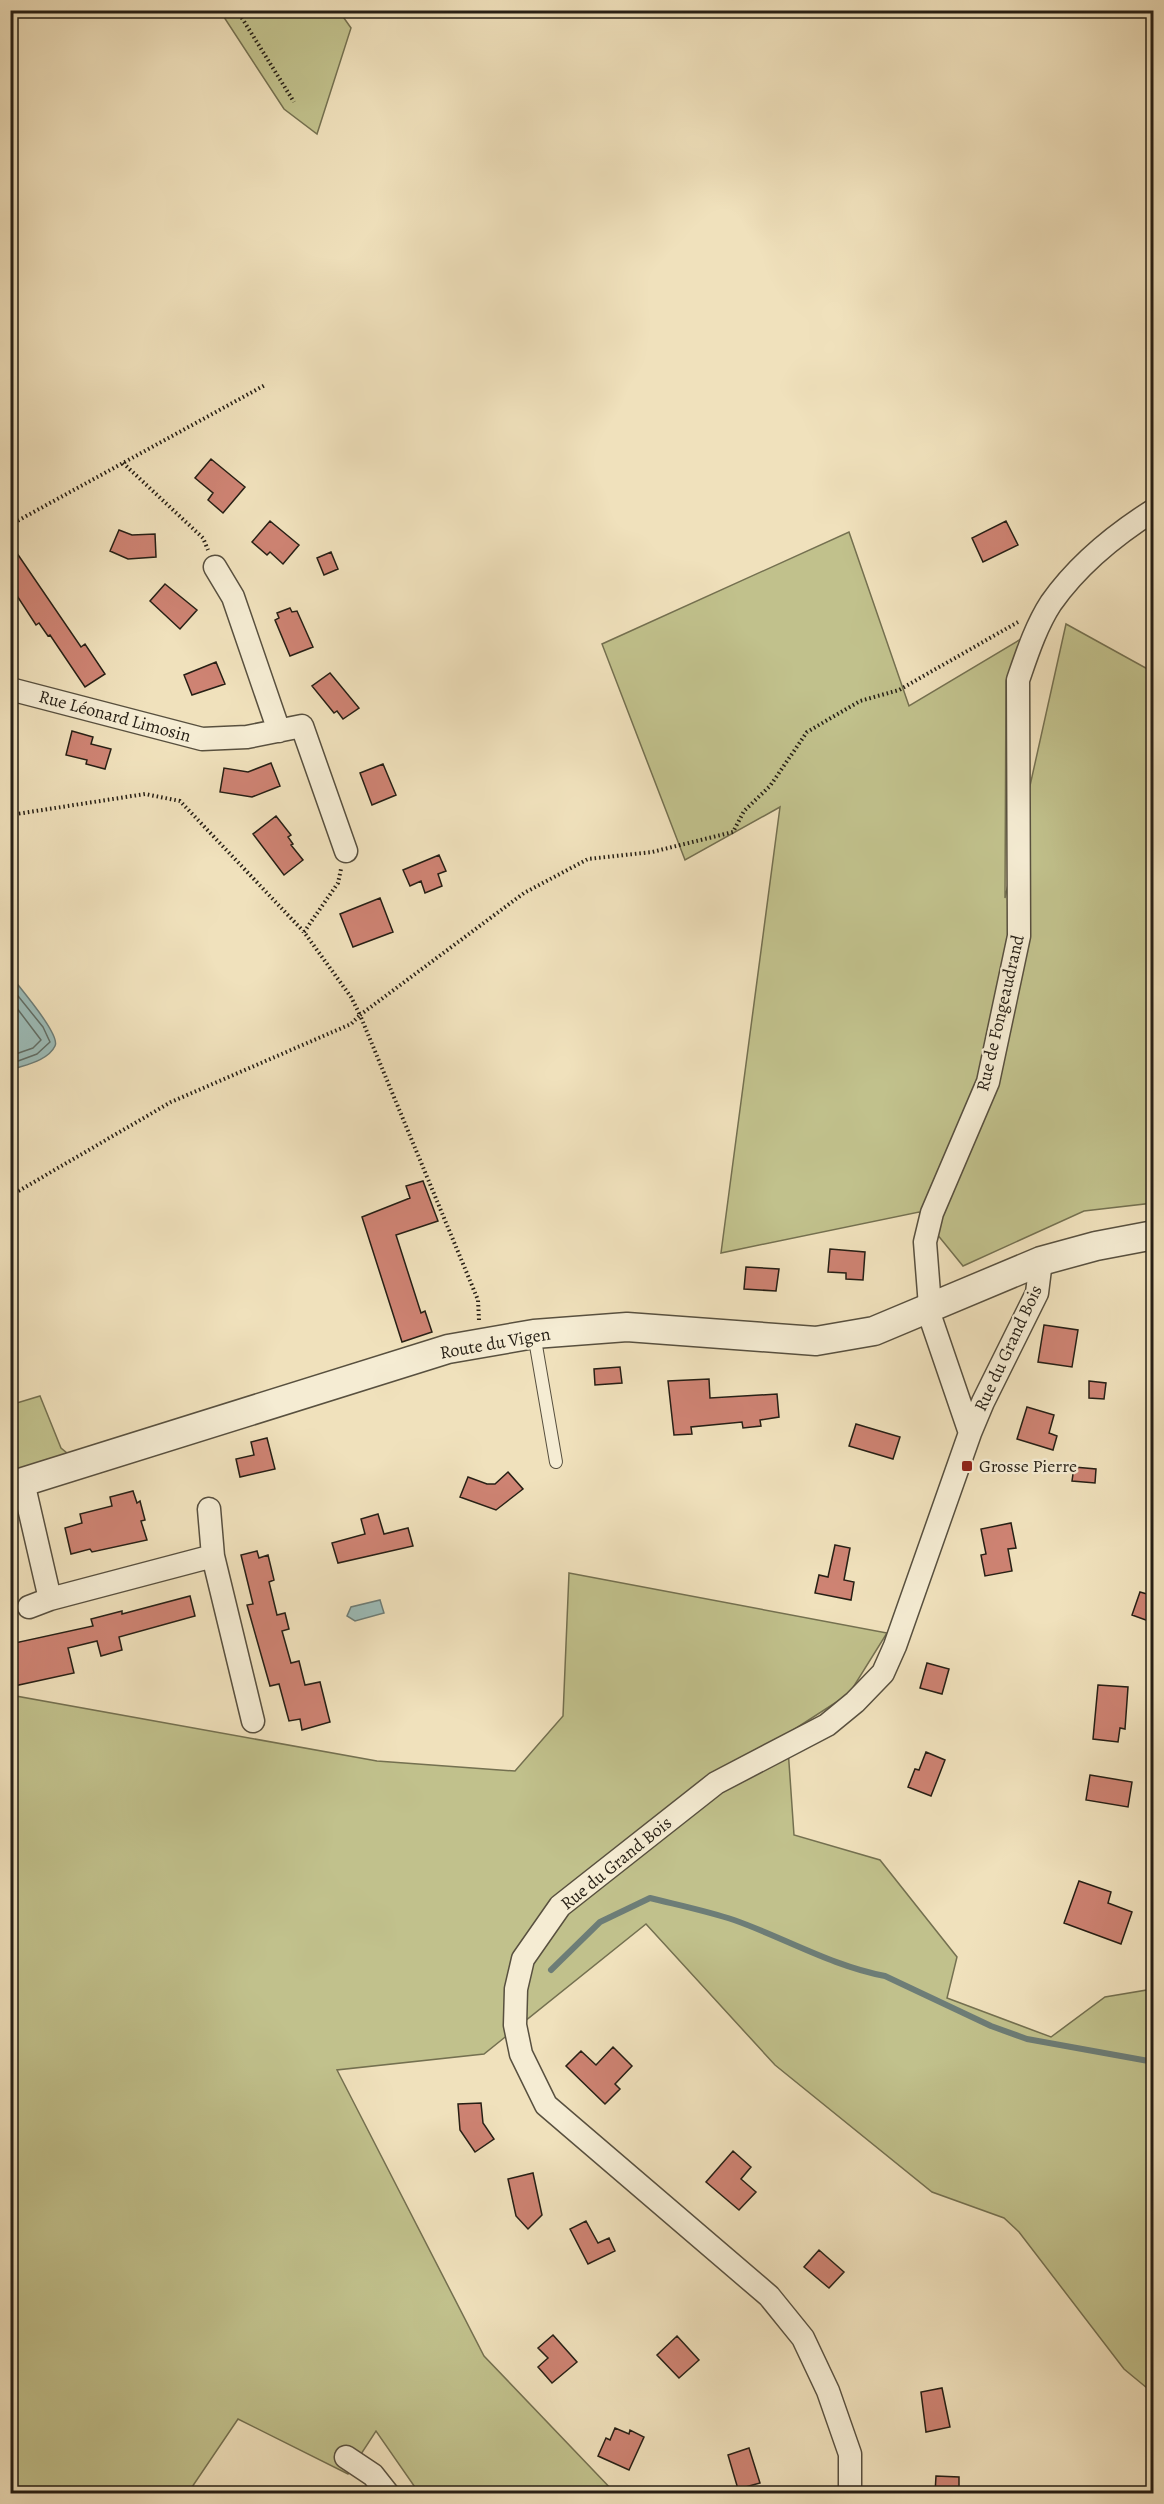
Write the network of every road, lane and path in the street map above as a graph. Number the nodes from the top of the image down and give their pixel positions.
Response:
1 (237, 10) edge
2 (294, 102) dead end
3 (265, 385) dead end
4 (123, 463) junction
5 (1154, 510) edge
6 (10, 525) edge
7 (215, 567) joint
8 (1020, 621) dead end
9 (10, 689) edge
10 (279, 731) junction
11 (10, 815) edge
12 (346, 851) joint
13 (304, 932) junction
14 (360, 1015) junction
15 (10, 1196) edge
16 (1154, 1235) edge
17 (1041, 1261) junction
18 (929, 1310) junction
19 (534, 1334) junction
20 (481, 1342) junction
21 (970, 1433) junction
22 (556, 1462) dead end
23 (17, 1484) edge
24 (209, 1509) dead end
25 (213, 1556) junction
26 (253, 1721) dead end
27 (346, 2457) dead end
28 (388, 2493) edge
29 (850, 2493) edge

1 - 2 path
3 - 4 path
4 - 6 path
4 - 7 path
5 - 18 street, Rue de Fongeaudrand
7 - 10 street
8 - 14 path
9 - 10 street, Rue Léonard Limosin
10 - 12 street, Rue Léonard Limosin
11 - 13 path
12 - 13 path
13 - 14 path
14 - 15 path
14 - 20 path
16 - 17 street, Route du Vigen
17 - 18 street, Route du Vigen
17 - 21 street, Rue du Grand Bois
18 - 19 street, Route du Vigen
18 - 21 street, Rue du Grand Bois
19 - 20 street, Route du Vigen
19 - 22 lane
20 - 23 street, Route du Vigen
21 - 29 street, Rue du Grand Bois
23 - 25 street
24 - 25 street
25 - 26 street
27 - 28 street

